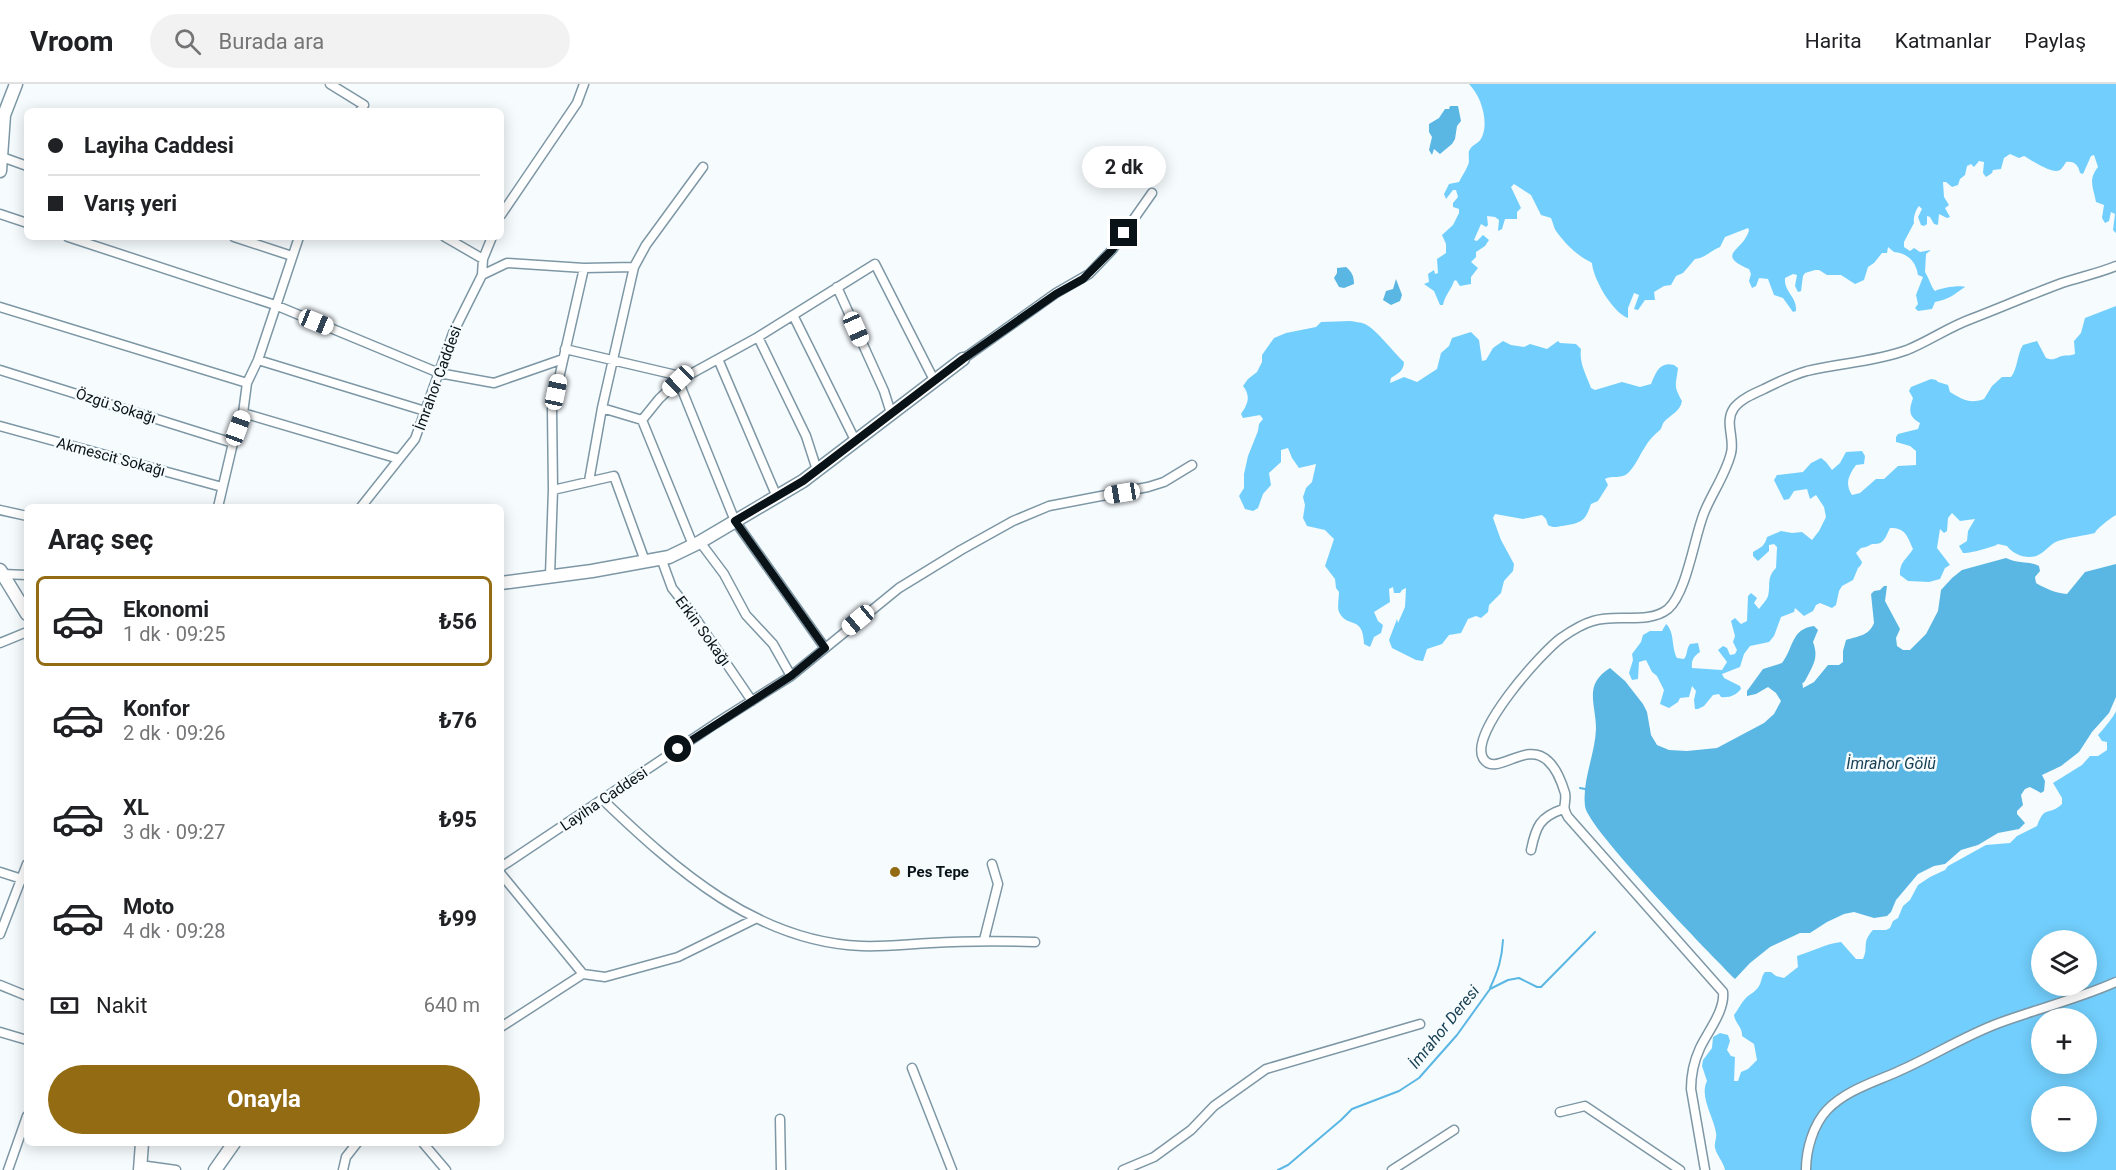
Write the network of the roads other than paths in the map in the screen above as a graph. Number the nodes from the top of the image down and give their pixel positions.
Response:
1 (16, 84) edge
2 (330, 84) edge
3 (584, 84) edge
4 (362, 108) edge
5 (2, 157) junction
6 (24, 165) edge
7 (703, 167) dead end
8 (0, 171) edge
9 (1152, 193) dead end
10 (504, 211) edge
11 (0, 214) edge
12 (24, 222) edge
13 (77, 240) edge
14 (243, 240) edge
15 (298, 240) edge
16 (450, 240) edge
17 (491, 240) edge
18 (292, 256) junction
19 (483, 259) junction
20 (2116, 266) edge
21 (634, 267) junction
22 (584, 268) junction
23 (482, 275) junction
24 (837, 287) junction
25 (275, 305) junction
26 (0, 308) edge
27 (793, 315) junction
28 (758, 337) junction
29 (565, 349) junction
30 (563, 359) junction
31 (718, 359) junction
32 (963, 359) joint
33 (258, 360) junction
34 (614, 360) junction
35 (0, 370) edge
36 (438, 373) junction
37 (934, 380) junction
38 (678, 381) junction
39 (248, 383) junction
40 (602, 408) junction
41 (425, 411) junction
42 (891, 412) junction
43 (243, 413) junction
44 (642, 420) junction
45 (0, 426) edge
46 (855, 440) junction
47 (232, 443) junction
48 (399, 459) junction
49 (1192, 465) dead end
50 (818, 470) junction
51 (589, 481) junction
52 (222, 487) junction
53 (553, 490) junction
54 (777, 497) junction
55 (219, 504) edge
56 (363, 504) edge
57 (0, 510) edge
58 (24, 515) edge
59 (735, 521) junction
60 (697, 543) junction
61 (661, 558) junction
62 (645, 561) junction
63 (24, 574) edge
64 (2, 576) edge
65 (550, 576) junction
66 (504, 583) edge
67 (24, 609) edge
68 (24, 633) edge
69 (0, 643) edge
70 (825, 648) junction
71 (791, 676) junction
72 (752, 701) junction
73 (603, 800) junction
74 (1563, 809) junction
75 (1531, 850) dead end
76 (992, 864) dead end
77 (504, 865) edge
78 (0, 872) edge
79 (504, 878) edge
80 (24, 880) edge
81 (756, 919) junction
82 (0, 934) edge
83 (984, 940) junction
84 (1035, 942) dead end
85 (583, 974) junction
86 (2116, 982) edge
87 (0, 985) edge
88 (24, 995) edge
89 (1420, 1024) dead end
90 (504, 1025) edge
91 (0, 1032) edge
92 (24, 1039) edge
93 (912, 1068) dead end
94 (1560, 1112) dead end
95 (780, 1119) dead end
96 (24, 1125) edge
97 (1454, 1130) dead end
98 (142, 1146) edge
99 (232, 1146) edge
100 (355, 1146) edge
101 (426, 1146) edge
102 (140, 1168) edge
103 (8, 1170) edge
104 (176, 1170) edge
105 (215, 1170) edge
106 (343, 1170) edge
107 (446, 1170) edge
108 (781, 1170) edge
109 (952, 1170) edge
110 (1123, 1170) edge
111 (1392, 1170) edge
112 (1680, 1170) edge
113 (1705, 1170) edge
114 (1806, 1170) edge

1 - 5 street
2 - 4 street
3 - 10 street
5 - 6 street
5 - 8 street
7 - 21 street
9 - 32 street
11 - 12 street
13 - 25 street
14 - 18 street
15 - 18 street
16 - 19 street
17 - 19 street, İmrahor Caddesi
18 - 25 street
19 - 23 street, İmrahor Caddesi
20 - 74 street
21 - 22 street
21 - 34 street
22 - 23 street
22 - 29 street
23 - 36 street, İmrahor Caddesi
24 - 27 street
24 - 37 street
24 - 42 street
25 - 33 street
25 - 36 street
26 - 39 street
27 - 28 street
27 - 46 street
28 - 31 street
28 - 50 street
29 - 30 street
29 - 34 street
30 - 36 street
30 - 53 street
31 - 38 street
31 - 54 street
32 - 37 street
33 - 39 street
33 - 41 street
34 - 38 street
34 - 40 street
35 - 47 street, Özgü Sokağı
36 - 41 street, İmrahor Caddesi
37 - 42 street
38 - 44 street
38 - 59 street
39 - 43 street
40 - 44 street
40 - 51 street
41 - 48 street, İmrahor Caddesi
42 - 46 street
43 - 47 street
43 - 48 street
44 - 60 street
45 - 52 street, Akmescit Sokağı
46 - 50 street
47 - 52 street
48 - 56 street, İmrahor Caddesi
49 - 70 street, Layiha Caddesi
50 - 54 street
51 - 53 street
51 - 62 street
52 - 55 street
53 - 65 street
54 - 59 street
57 - 58 street
59 - 60 street
59 - 70 street
60 - 61 street
60 - 71 street
61 - 62 street
61 - 72 street, Erkin Sokağı
62 - 65 street
63 - 64 street
64 - 67 street
65 - 66 street
68 - 69 street
70 - 71 street, Layiha Caddesi
71 - 72 street, Layiha Caddesi
72 - 73 street, Layiha Caddesi
73 - 77 street, Layiha Caddesi
73 - 81 street
74 - 75 street
74 - 113 street
76 - 83 street
78 - 80 street
79 - 85 street
80 - 82 street
81 - 83 street
81 - 85 street
83 - 84 street
85 - 90 street
86 - 114 street
87 - 88 street
89 - 110 street
91 - 92 street
93 - 109 street
94 - 112 street
95 - 108 street
96 - 103 street
97 - 111 street
98 - 102 street
99 - 105 street
100 - 106 street
101 - 107 street
102 - 104 street

